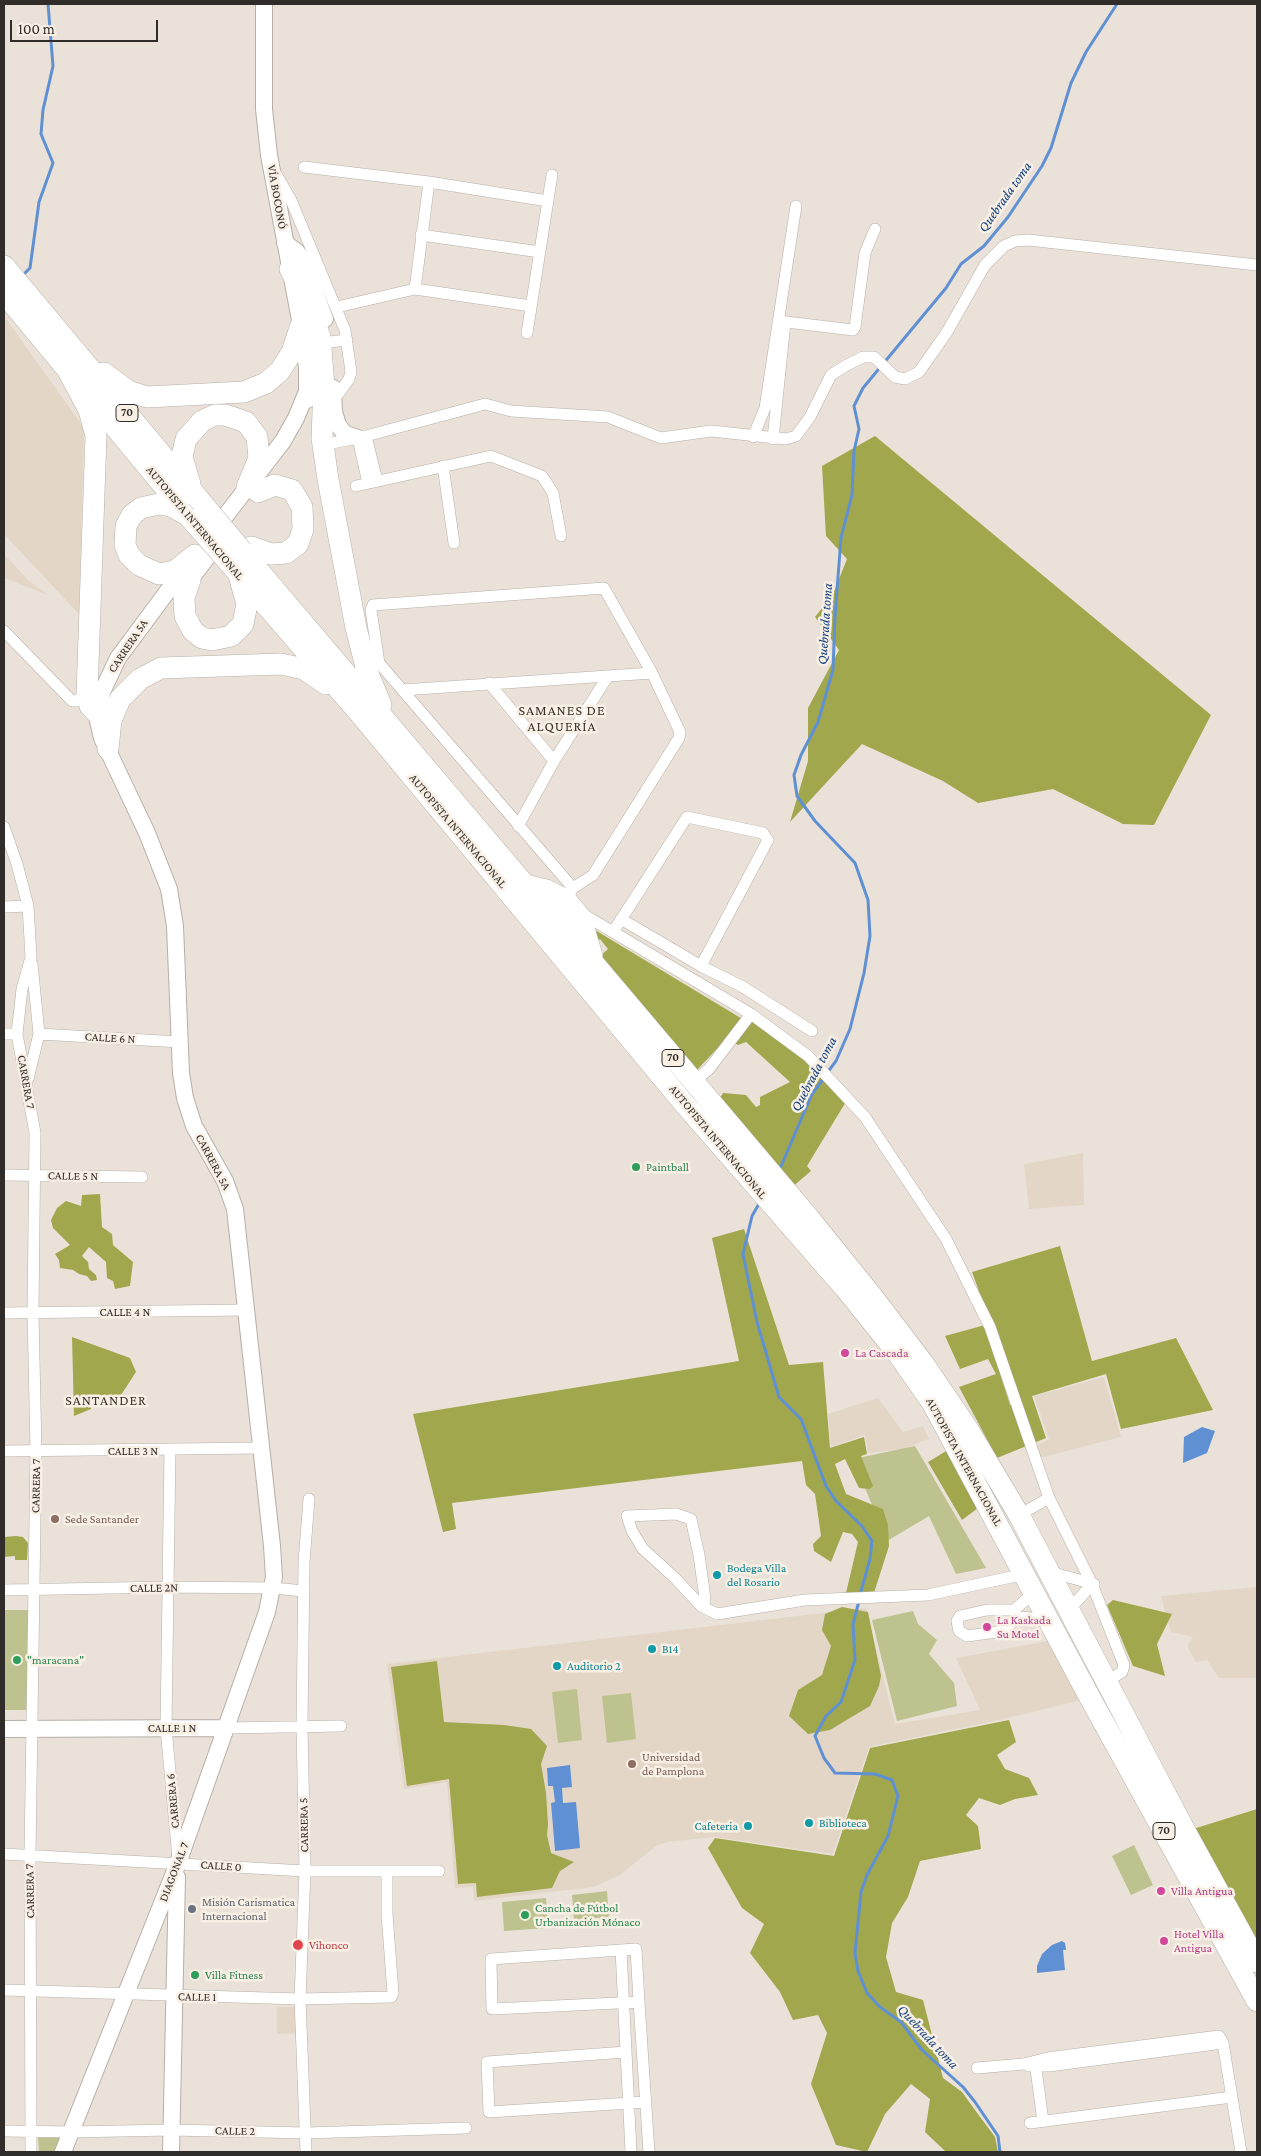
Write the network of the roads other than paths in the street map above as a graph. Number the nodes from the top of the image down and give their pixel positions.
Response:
1 (264, 4) edge
2 (270, 164) junction
3 (304, 167) dead end
4 (552, 175) dead end
5 (429, 182) junction
6 (548, 201) junction
7 (796, 206) dead end
8 (875, 229) dead end
9 (421, 235) junction
10 (285, 244) junction
11 (540, 252) junction
12 (1257, 265) edge
13 (4, 266) edge
14 (290, 269) junction
15 (415, 289) junction
16 (4, 293) edge
17 (531, 306) junction
18 (337, 307) junction
19 (782, 317) junction
20 (301, 326) junction
21 (527, 332) dead end
22 (60, 335) junction
23 (347, 340) junction
24 (330, 342) junction
25 (66, 367) junction
26 (775, 371) junction
27 (333, 402) junction
28 (362, 437) junction
29 (753, 437) junction
30 (773, 440) junction
31 (323, 446) junction
32 (443, 466) junction
33 (373, 482) junction
34 (356, 486) dead end
35 (252, 490) junction
36 (193, 506) junction
37 (560, 536) dead end
38 (454, 543) dead end
39 (195, 555) junction
40 (240, 559) junction
41 (190, 580) junction
42 (4, 632) edge
43 (652, 673) junction
44 (608, 676) junction
45 (489, 683) junction
46 (402, 690) junction
47 (87, 694) junction
48 (357, 710) junction
49 (98, 714) junction
50 (395, 731) junction
51 (108, 749) junction
52 (554, 762) junction
53 (518, 826) junction
54 (4, 827) edge
55 (525, 885) junction
56 (571, 899) junction
57 (4, 906) edge
58 (28, 906) junction
59 (622, 919) junction
60 (613, 932) junction
61 (31, 957) junction
62 (593, 963) junction
63 (701, 966) junction
64 (750, 1014) junction
65 (812, 1031) dead end
66 (4, 1034) edge
67 (17, 1034) junction
68 (39, 1034) junction
69 (180, 1042) junction
70 (693, 1082) junction
71 (27, 1083) junction
72 (4, 1175) edge
73 (36, 1175) junction
74 (142, 1177) dead end
75 (246, 1310) junction
76 (4, 1313) edge
77 (33, 1313) junction
78 (261, 1448) junction
79 (170, 1450) junction
80 (4, 1451) edge
81 (36, 1451) junction
82 (309, 1498) dead end
83 (1049, 1498) junction
84 (1019, 1515) junction
85 (1050, 1572) junction
86 (1025, 1574) junction
87 (1096, 1584) junction
88 (169, 1587) junction
89 (273, 1588) junction
90 (4, 1590) edge
91 (35, 1590) junction
92 (304, 1591) junction
93 (1035, 1592) junction
94 (701, 1606) junction
95 (1070, 1609) junction
96 (1007, 1610) junction
97 (1050, 1621) junction
98 (1012, 1622) junction
99 (1107, 1681) junction
100 (341, 1726) dead end
101 (302, 1727) junction
102 (166, 1728) junction
103 (226, 1728) junction
104 (4, 1729) edge
105 (31, 1729) junction
106 (4, 1854) edge
107 (30, 1855) junction
108 (178, 1862) junction
109 (305, 1871) junction
110 (439, 1871) dead end
111 (387, 1872) junction
112 (621, 1950) junction
113 (1257, 1962) edge
114 (4, 1990) edge
115 (32, 1991) junction
116 (126, 1995) junction
117 (174, 1996) junction
118 (300, 1998) junction
119 (1257, 2001) edge
120 (639, 2002) junction
121 (624, 2003) junction
122 (626, 2052) junction
123 (1031, 2064) junction
124 (977, 2068) dead end
125 (1232, 2097) junction
126 (646, 2102) junction
127 (629, 2103) junction
128 (1043, 2121) junction
129 (1030, 2123) dead end
130 (466, 2128) dead end
131 (4, 2130) edge
132 (171, 2130) junction
133 (30, 2131) junction
134 (71, 2132) junction
135 (306, 2133) junction
136 (31, 2152) edge
137 (63, 2152) edge
138 (171, 2152) edge
139 (306, 2152) edge
140 (631, 2152) edge
141 (649, 2152) edge
142 (1238, 2152) edge

1 - 2 street, VÍA BOCONÓ
2 - 10 street, VÍA BOCONÓ
2 - 18 street
3 - 5 street
4 - 6 street
5 - 6 street
5 - 9 street
6 - 11 street
7 - 19 street
8 - 19 street
9 - 11 street
9 - 15 street
10 - 14 street, VÍA BOCONÓ
10 - 24 street
11 - 17 street
12 - 30 street
13 - 22 highway, AUTOPISTA INTERNACIONAL / 70
14 - 20 street, VÍA BOCONÓ
14 - 31 highway
15 - 17 street
15 - 18 street
16 - 25 highway, AUTOPISTA INTERNACIONAL / 70
17 - 21 street
18 - 23 street
19 - 26 street
20 - 22 highway
20 - 35 street, VÍA BOCONÓ
22 - 36 highway, AUTOPISTA INTERNACIONAL / 70
23 - 24 street
23 - 27 street
24 - 27 street
25 - 36 highway, AUTOPISTA INTERNACIONAL / 70
25 - 47 highway
26 - 29 street
26 - 30 street
27 - 28 street
28 - 29 street
28 - 31 street
28 - 33 street
29 - 30 street
31 - 50 highway
32 - 33 street
32 - 37 street
32 - 38 street
33 - 34 street
35 - 36 highway
35 - 39 street, VÍA BOCONÓ
35 - 40 highway
35 - 41 street, VÍA BOCONÓ
36 - 39 highway
36 - 40 highway, AUTOPISTA INTERNACIONAL / 70, bridge
36 - 40 highway, AUTOPISTA INTERNACIONAL / 70, bridge
39 - 49 street, CARRERA 5A
40 - 41 highway
40 - 48 highway, AUTOPISTA INTERNACIONAL / 70
40 - 50 highway, AUTOPISTA INTERNACIONAL / 70
41 - 51 street, CARRERA 5A
42 - 47 street
43 - 44 street
43 - 46 street
43 - 56 street
44 - 45 street
44 - 52 street
45 - 46 street
45 - 52 street
46 - 53 street
47 - 49 highway
48 - 51 highway
48 - 86 highway, AUTOPISTA INTERNACIONAL / 70
49 - 51 street, CARRERA 5A
50 - 55 highway, AUTOPISTA INTERNACIONAL / 70
51 - 69 street, CARRERA 5A
52 - 53 street
53 - 56 street
54 - 58 street, CARRERA 7
55 - 56 highway
55 - 62 highway, AUTOPISTA INTERNACIONAL / 70
56 - 60 street
56 - 62 highway
57 - 58 street
58 - 61 street, CARRERA 7
59 - 60 street
59 - 63 street
59 - 63 street
60 - 64 street
61 - 67 street, CARRERA 7
61 - 68 street
62 - 70 highway, AUTOPISTA INTERNACIONAL / 70
63 - 65 street
64 - 70 street
64 - 83 street
66 - 67 street
67 - 71 street, CARRERA 7
68 - 69 street, CALLE 6 N
68 - 71 street
69 - 75 street, CARRERA 5A
70 - 84 highway, AUTOPISTA INTERNACIONAL / 70
71 - 73 street, CARRERA 7
72 - 73 street, CALLE 5 N
73 - 74 street, CALLE 5 N
73 - 77 street, CARRERA 7
75 - 77 street, CALLE 4 N
75 - 78 street, CARRERA 5A
76 - 77 street, CALLE 4 N
77 - 81 street, CARRERA 7
78 - 79 street, CALLE 3 N
78 - 89 street, CARRERA 5A
79 - 81 street, CALLE 3 N
79 - 88 street, CARRERA 6
80 - 81 street, CALLE 3 N
81 - 91 street, CARRERA 7
82 - 92 street, CARRERA 5
83 - 84 street
83 - 87 street
84 - 85 highway, AUTOPISTA INTERNACIONAL / 70
85 - 87 street
85 - 95 highway, AUTOPISTA INTERNACIONAL / 70
86 - 93 highway, AUTOPISTA INTERNACIONAL / 70
86 - 94 street
87 - 95 street
87 - 99 street
88 - 89 street, CALLE 2N
88 - 91 street, CALLE 2N
88 - 102 street, CARRERA 6
89 - 92 street, CALLE 2N
89 - 103 street, DIAGONAL 7
90 - 91 street, CALLE 2N
91 - 105 street, CARRERA 7
92 - 101 street, CARRERA 5
93 - 96 street
93 - 97 highway, AUTOPISTA INTERNACIONAL / 70
94 - 94 street
95 - 99 highway, AUTOPISTA INTERNACIONAL / 70
96 - 98 street
96 - 98 street
97 - 98 street
97 - 119 highway, AUTOPISTA INTERNACIONAL / 70
99 - 113 highway, AUTOPISTA INTERNACIONAL / 70
100 - 101 street, CALLE 1 N
101 - 103 street, CALLE 1 N
101 - 109 street, CARRERA 5
102 - 103 street, CALLE 1 N
102 - 105 street, CALLE 1 N
102 - 108 street, CARRERA 6
103 - 108 street, DIAGONAL 7
104 - 105 street, CALLE 1 N
105 - 107 street, CARRERA 7
106 - 107 street, CALLE 0
107 - 108 street, CALLE 0
107 - 115 street, CARRERA 7
108 - 109 street, CALLE 0
108 - 116 street, DIAGONAL 7
108 - 117 street, CARRERA 6
109 - 111 street, CALLE 0
109 - 118 street, CARRERA 5
110 - 111 street, CALLE 0
111 - 118 street, CALLE 1
112 - 120 street
112 - 121 street
112 - 121 street
114 - 115 street, CALLE 1
115 - 116 street, CALLE 1
115 - 133 street, CARRERA 7
116 - 117 street, CALLE 1
116 - 134 street, DIAGONAL 7
117 - 118 street, CALLE 1
117 - 132 street, CARRERA 6
118 - 135 street, CARRERA 5
120 - 121 street
120 - 126 street
121 - 122 street
122 - 127 street
122 - 127 street
123 - 124 street
123 - 125 street
123 - 128 street
125 - 128 street
125 - 142 street
126 - 127 street
126 - 141 street
127 - 140 street
128 - 129 street
130 - 135 street, CALLE 2
131 - 133 street, CALLE 2
132 - 134 street, CALLE 2
132 - 135 street, CALLE 2
132 - 138 street, CARRERA 6
133 - 134 street, CALLE 2
133 - 136 street, CARRERA 7
134 - 137 street, DIAGONAL 7
135 - 139 street, CARRERA 5

